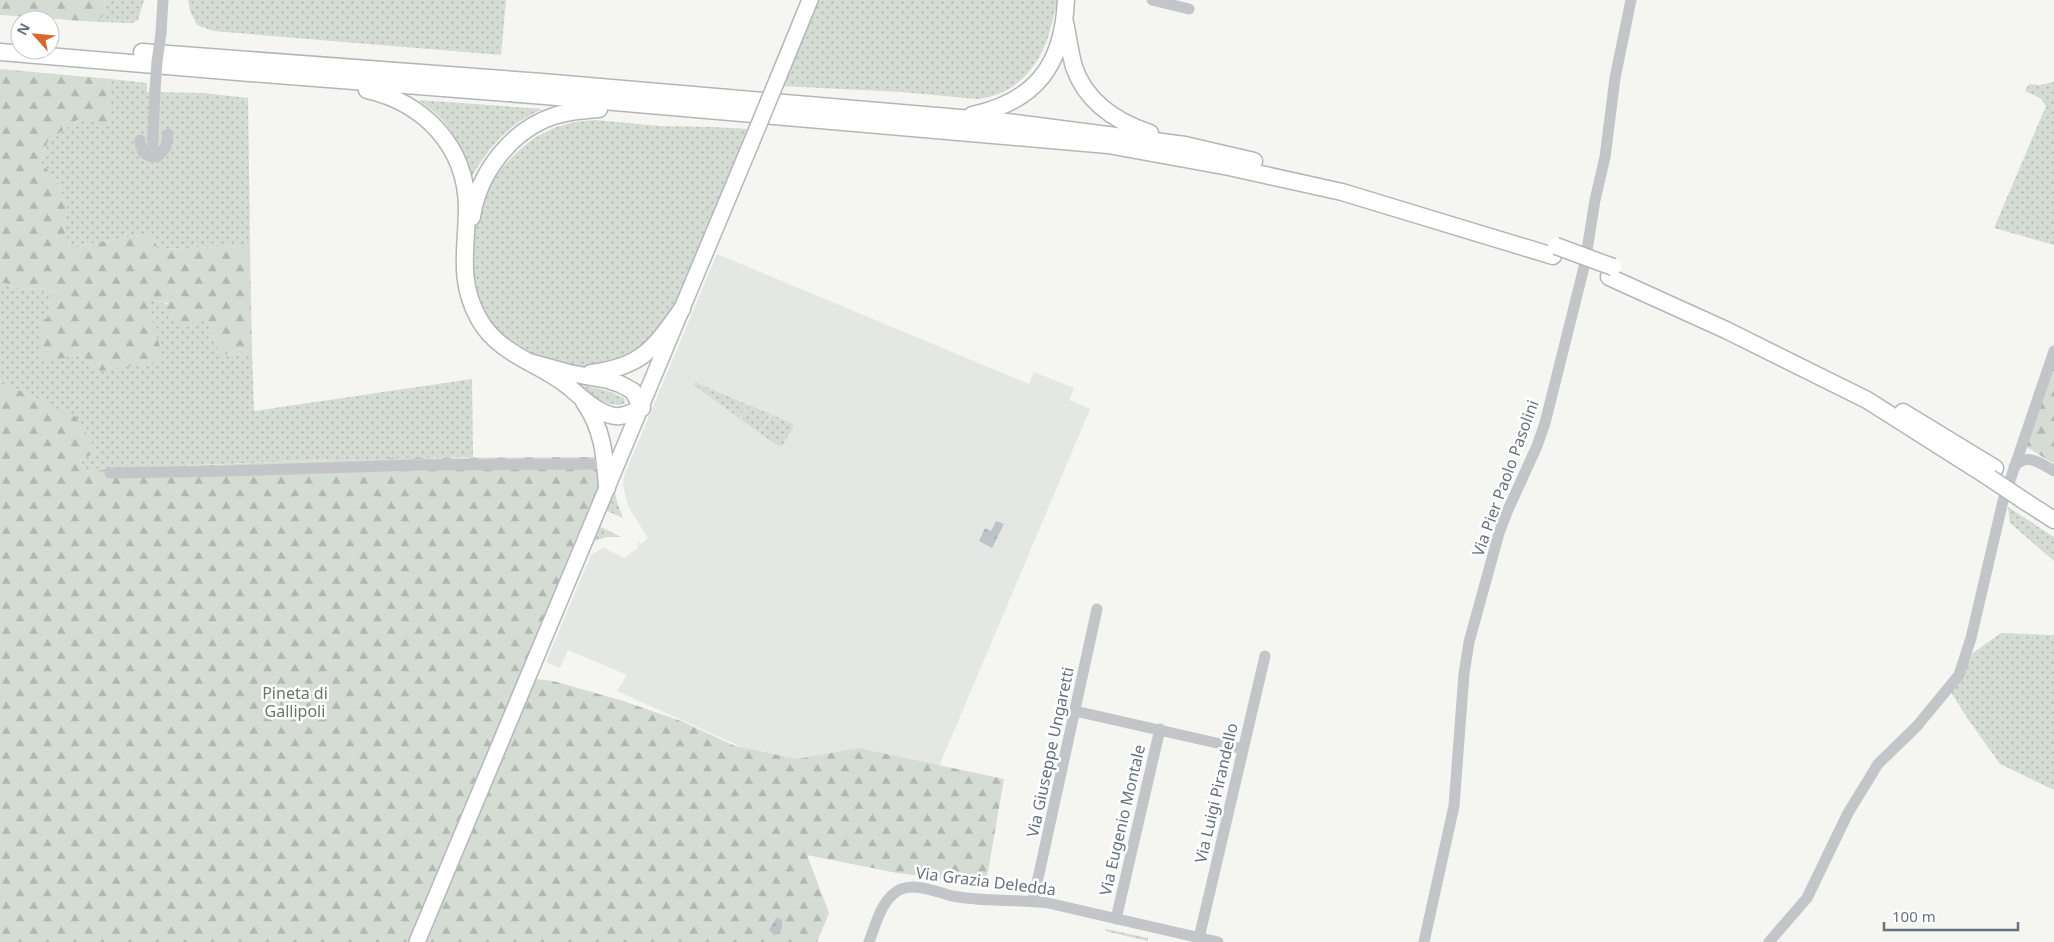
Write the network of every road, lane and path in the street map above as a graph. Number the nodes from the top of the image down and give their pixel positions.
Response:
1 (163, 0) edge
2 (810, 0) edge
3 (1066, 0) edge
4 (1152, 0) edge
5 (1631, 0) edge
6 (1190, 9) dead end
7 (1065, 22) junction
8 (60, 45) edge
9 (0, 52) edge
10 (226, 72) junction
11 (722, 112) junction
12 (956, 118) junction
13 (168, 134) dead end
14 (140, 140) dead end
15 (1185, 145) junction
16 (152, 157) junction
17 (1555, 251) junction
18 (465, 272) junction
19 (682, 309) junction
20 (2054, 351) edge
21 (529, 362) junction
22 (569, 373) junction
23 (580, 396) junction
24 (642, 408) junction
25 (606, 464) junction
26 (2014, 467) junction
27 (2054, 471) edge
28 (110, 473) dead end
29 (607, 488) junction
30 (2029, 497) junction
31 (2054, 508) edge
32 (2054, 520) edge
33 (1098, 610) dead end
34 (1265, 656) dead end
35 (1075, 711) junction
36 (1160, 729) junction
37 (1243, 749) junction
38 (1033, 901) junction
39 (1116, 919) junction
40 (1163, 930) junction
41 (1199, 938) junction
42 (416, 942) edge
43 (869, 942) edge
44 (1160, 942) edge
45 (1218, 942) edge
46 (1424, 942) edge
47 (1769, 942) edge

1 - 16 street, bridge
2 - 19 main road, bridge
3 - 7 highway
4 - 6 street
5 - 46 street, Via Pier Paolo Pasolini
7 - 12 highway
7 - 15 highway
8 - 12 highway
9 - 10 highway
10 - 11 highway
10 - 18 highway
11 - 17 highway
11 - 18 highway
12 - 15 highway
13 - 16 street
14 - 16 street
15 - 17 highway
17 - 30 highway
18 - 21 highway
19 - 22 highway
19 - 24 main road
20 - 26 street
21 - 22 highway
21 - 23 highway
22 - 24 highway
23 - 24 highway
23 - 25 highway
24 - 29 main road
25 - 28 street
25 - 29 highway
26 - 27 street
26 - 47 street
29 - 42 main road
30 - 31 highway
30 - 32 highway
33 - 35 street, Via Giuseppe Ungaretti
34 - 37 street, Via Luigi Pirandello
35 - 36 street
35 - 38 street, Via Giuseppe Ungaretti
36 - 37 street
36 - 39 street, Via Eugenio Montale
37 - 41 street, Via Luigi Pirandello
38 - 39 street, Via Grazia Deledda
38 - 43 street, Via Grazia Deledda
39 - 40 street, Via Grazia Deledda
40 - 41 street, Via Grazia Deledda
40 - 44 street
41 - 45 street, Via Grazia Deledda

